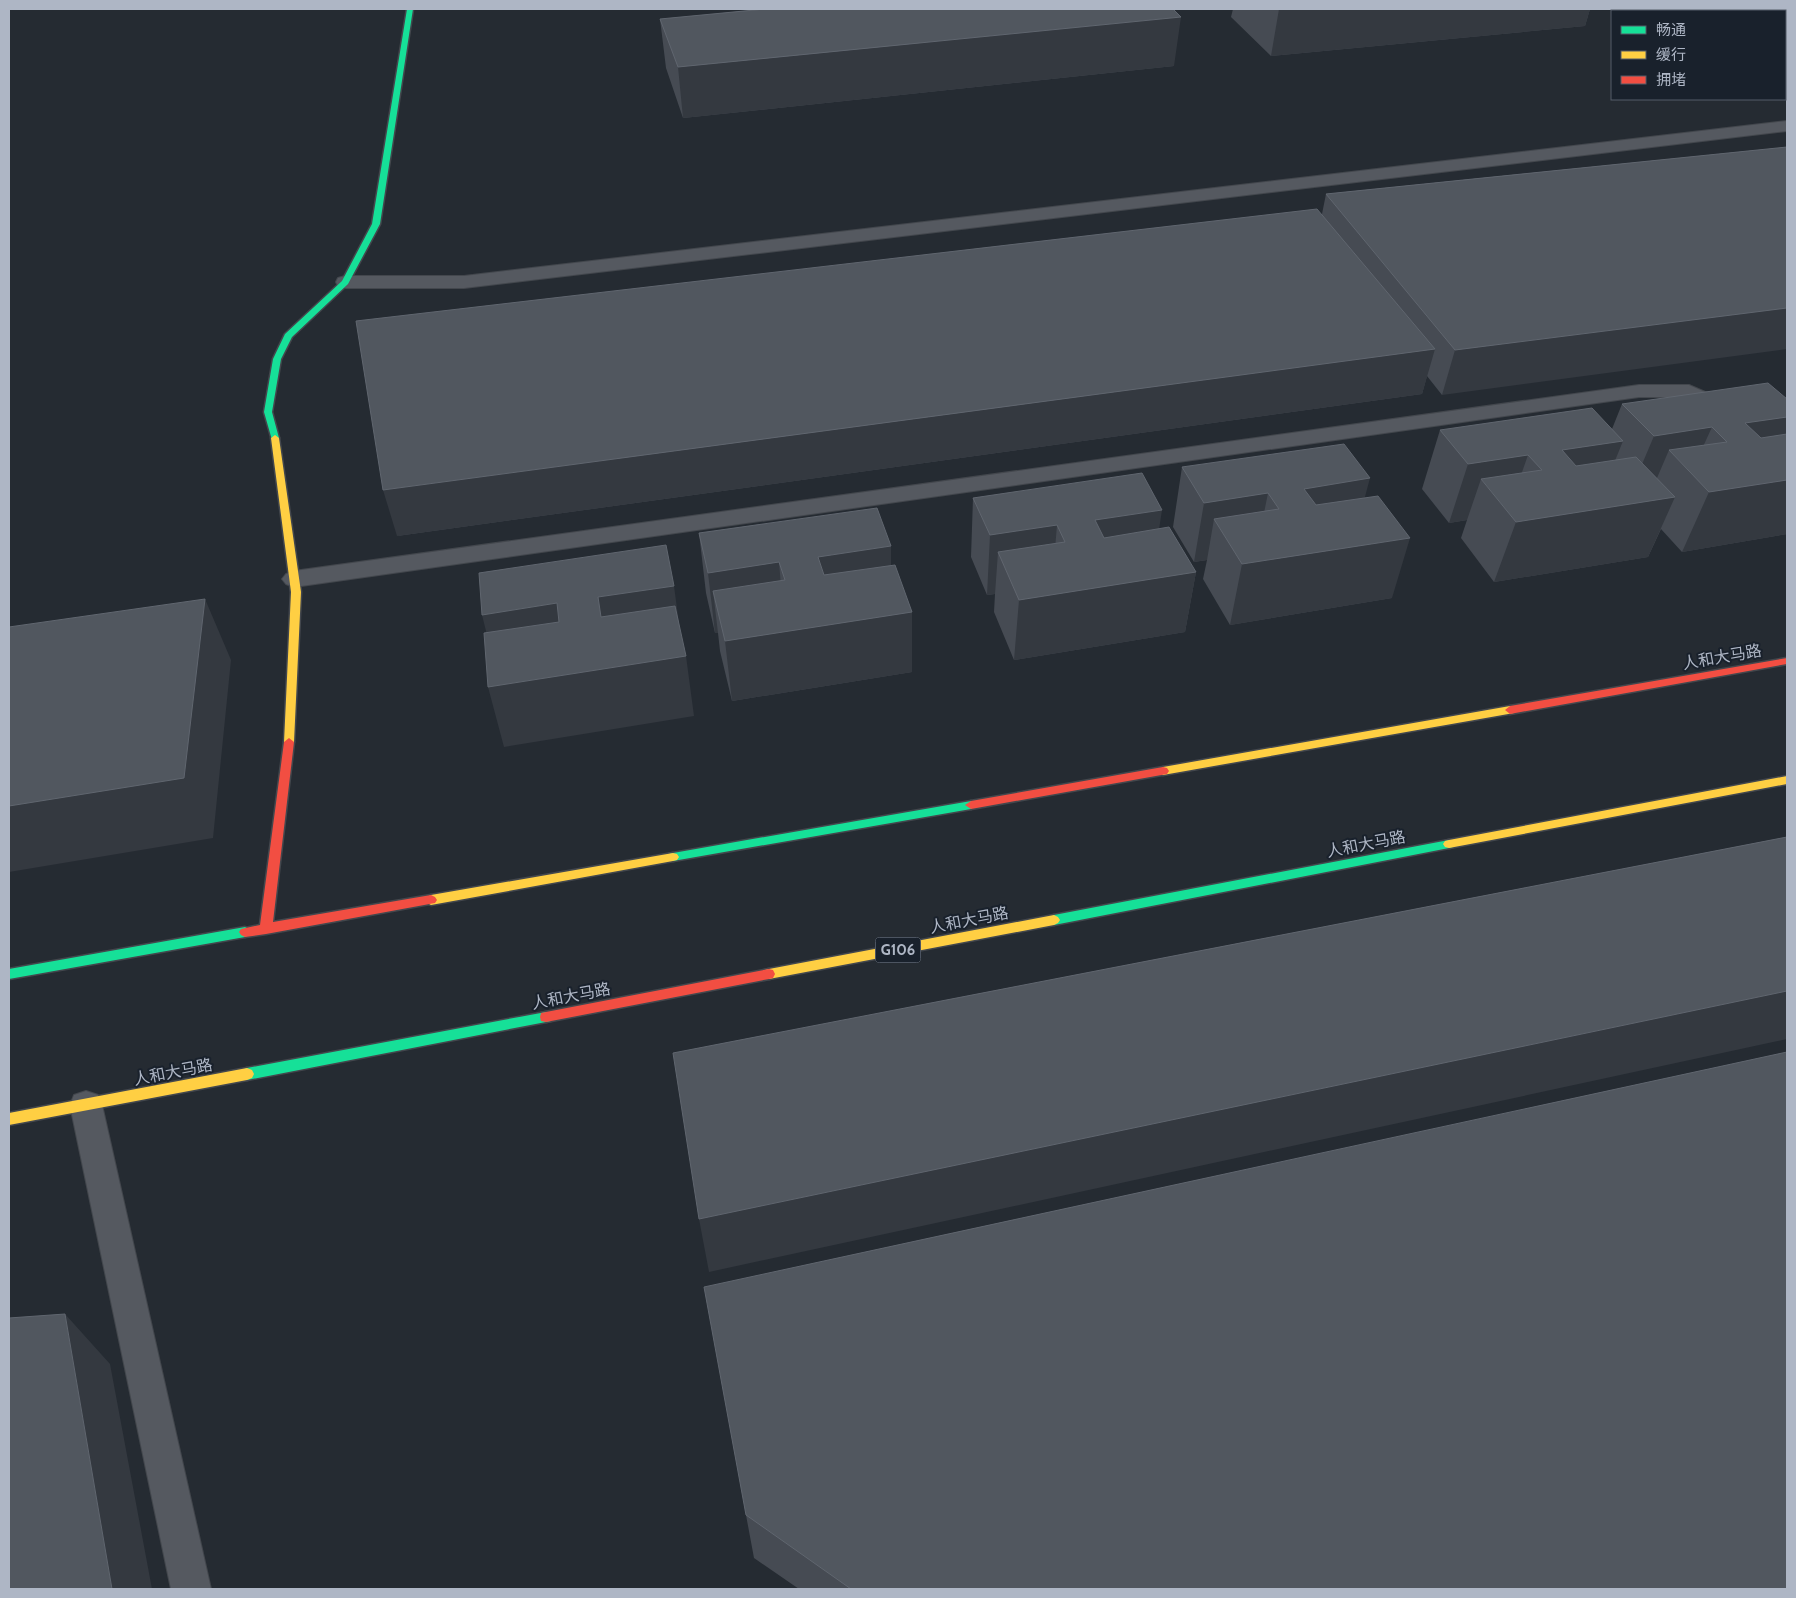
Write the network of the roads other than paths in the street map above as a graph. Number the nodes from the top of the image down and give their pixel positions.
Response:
1 (410, 9) edge
2 (1787, 126) edge
3 (345, 282) junction
4 (1743, 423) edge
5 (294, 579) junction
6 (1787, 661) edge
7 (1785, 783) edge
8 (266, 929) junction
9 (9, 974) edge
10 (86, 1105) junction
11 (9, 1119) edge
12 (191, 1589) edge

1 - 3 main road
2 - 3 street
3 - 5 main road
4 - 5 street
5 - 8 main road
6 - 8 main road, 人和大马路
7 - 10 main road, 人和大马路 / G106
8 - 9 main road, 人和大马路
10 - 11 main road, 人和大马路 / G106
10 - 12 street

